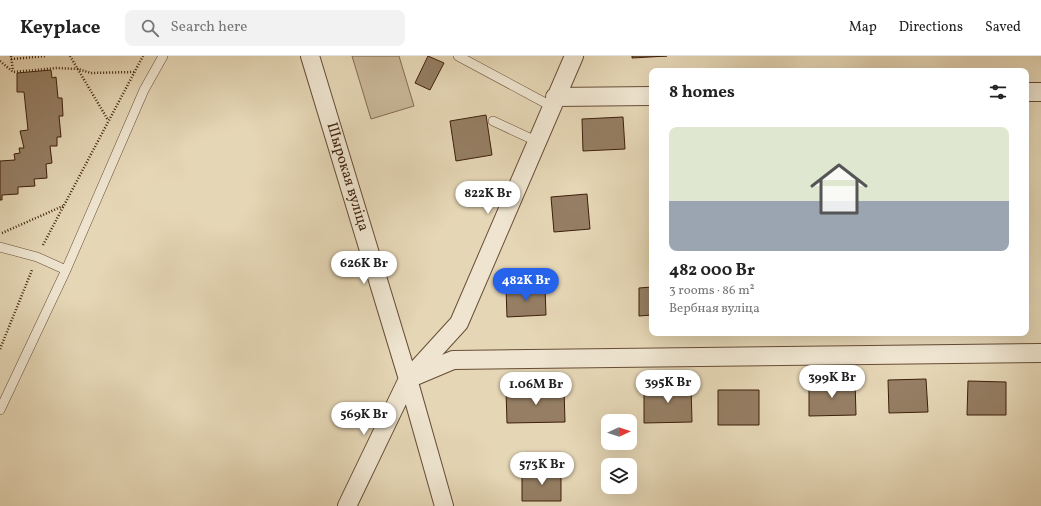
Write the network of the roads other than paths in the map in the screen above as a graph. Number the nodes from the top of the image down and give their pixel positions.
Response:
1 (163, 56) edge
2 (310, 56) edge
3 (458, 56) edge
4 (574, 56) edge
5 (1029, 92) edge
6 (1041, 92) edge
7 (649, 96) edge
8 (553, 102) junction
9 (493, 121) dead end
10 (536, 141) junction
11 (0, 247) edge
12 (66, 270) junction
13 (1041, 354) edge
14 (408, 379) junction
15 (0, 410) edge
16 (347, 506) edge
17 (444, 506) edge

1 - 12 lane
2 - 14 street, Шырокая вуліца
3 - 8 lane
4 - 8 street
5 - 6 street
7 - 8 street
8 - 10 street
9 - 10 lane
10 - 14 street
11 - 12 lane
12 - 15 lane
13 - 14 street
14 - 16 street
14 - 17 street, Шырокая вуліца

